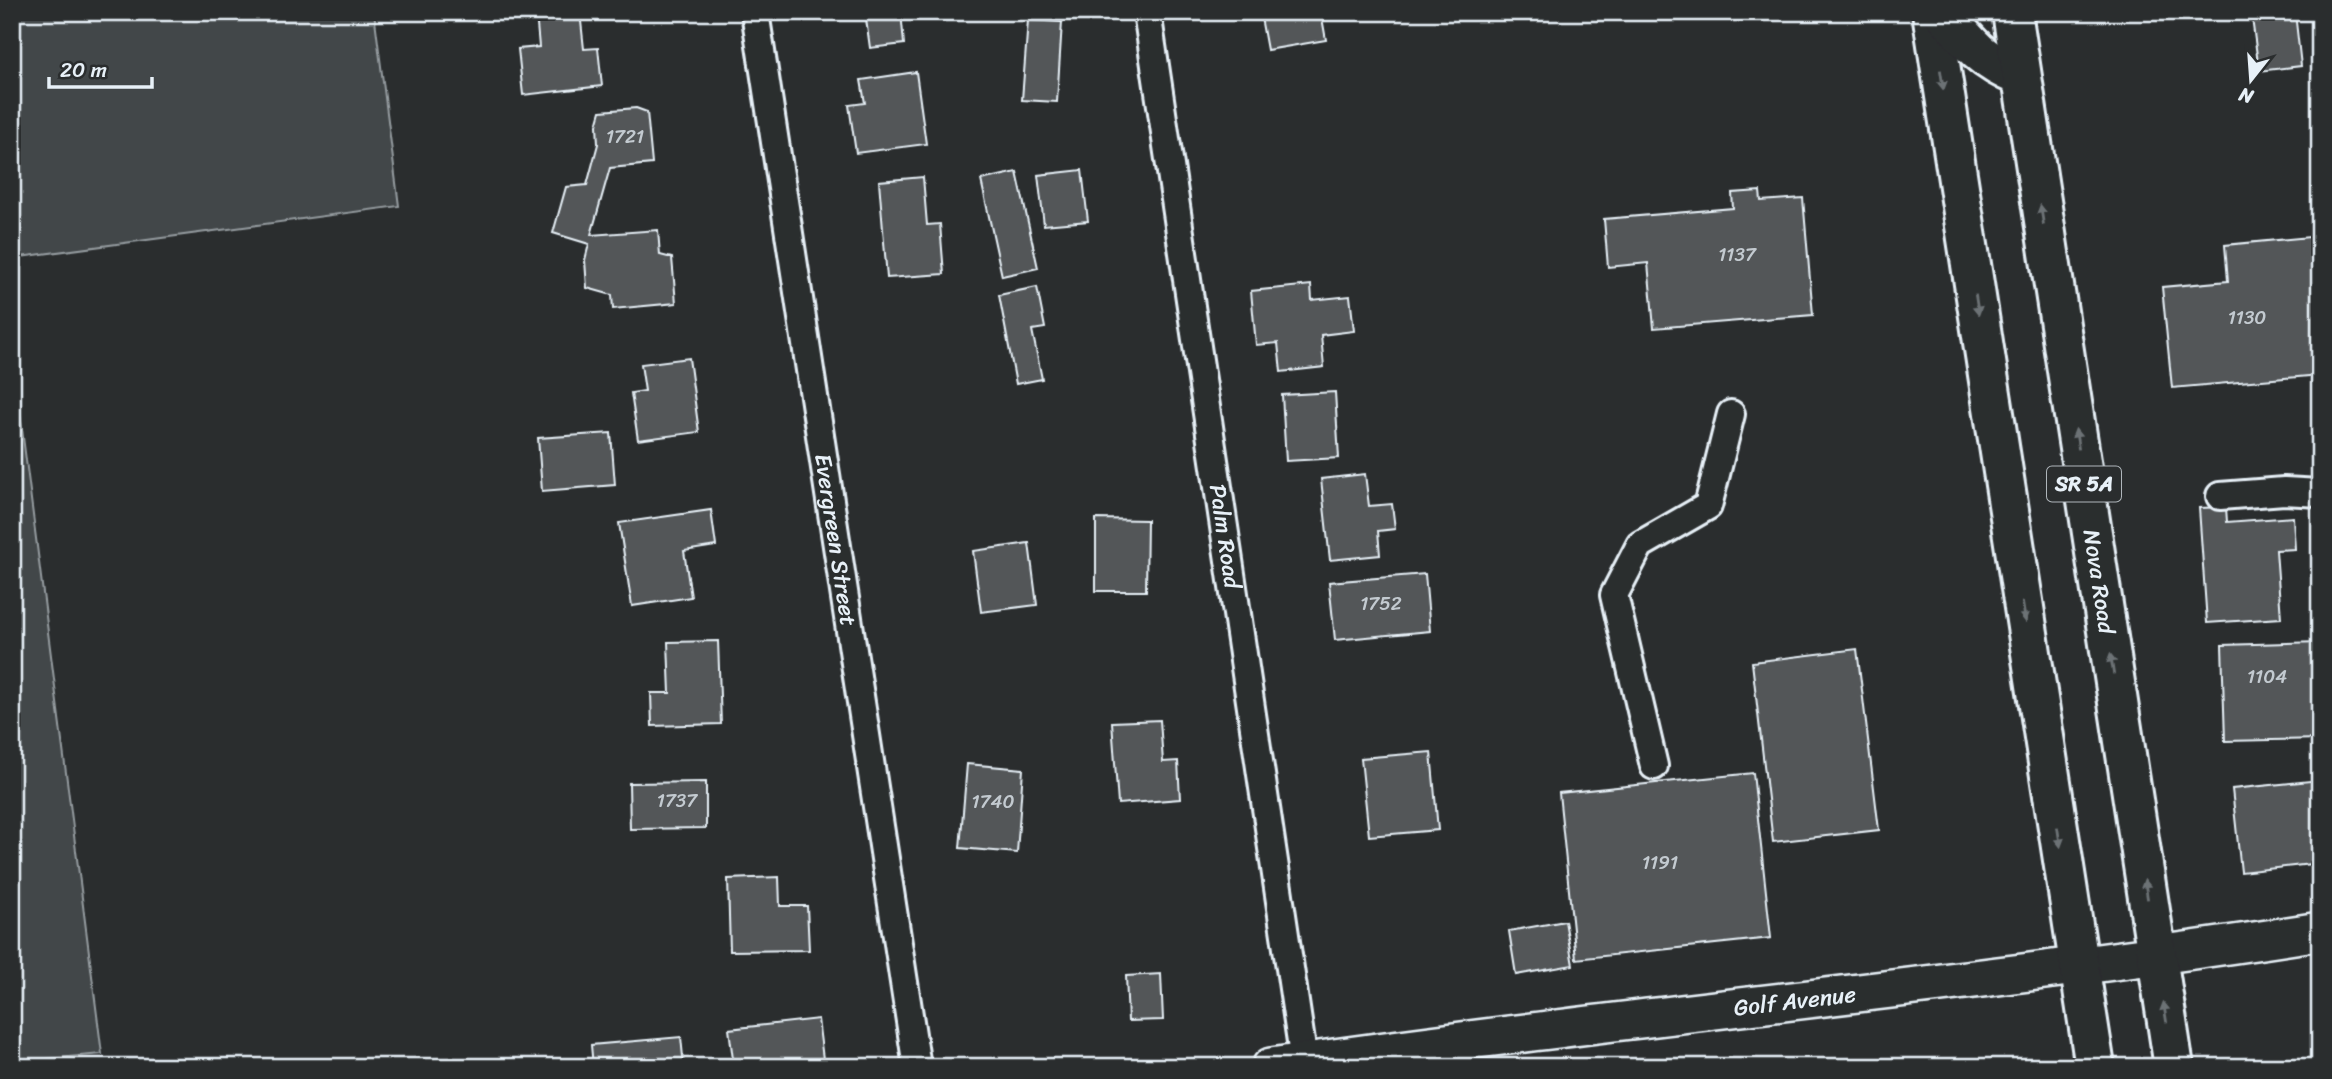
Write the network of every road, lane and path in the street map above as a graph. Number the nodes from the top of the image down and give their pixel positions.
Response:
1 (755, 12) edge
2 (1147, 12) edge
3 (1931, 12) edge
4 (1943, 12) edge
5 (2011, 12) edge
6 (2021, 77) junction
7 (1731, 414) dead end
8 (2320, 493) edge
9 (2220, 496) dead end
10 (1654, 766) dead end
11 (2320, 931) edge
12 (2157, 957) junction
13 (2079, 967) junction
14 (1393, 1058) edge
15 (1288, 1064) edge
16 (917, 1067) edge
17 (2095, 1067) edge
18 (2174, 1067) edge

1 - 16 street, Evergreen Street
2 - 15 street, Palm Road
3 -> 13 main road
4 - 6 main road
5 - 6 main road, Nova Road / SR 5A
12 -> 6 main road, Nova Road / SR 5A
7 - 10 street
8 - 9 street
11 - 12 street, Golf Avenue
12 - 13 street, Golf Avenue
18 -> 12 main road, Nova Road / SR 5A
13 - 14 street, Golf Avenue
13 - 17 main road
14 - 15 street, Golf Avenue

